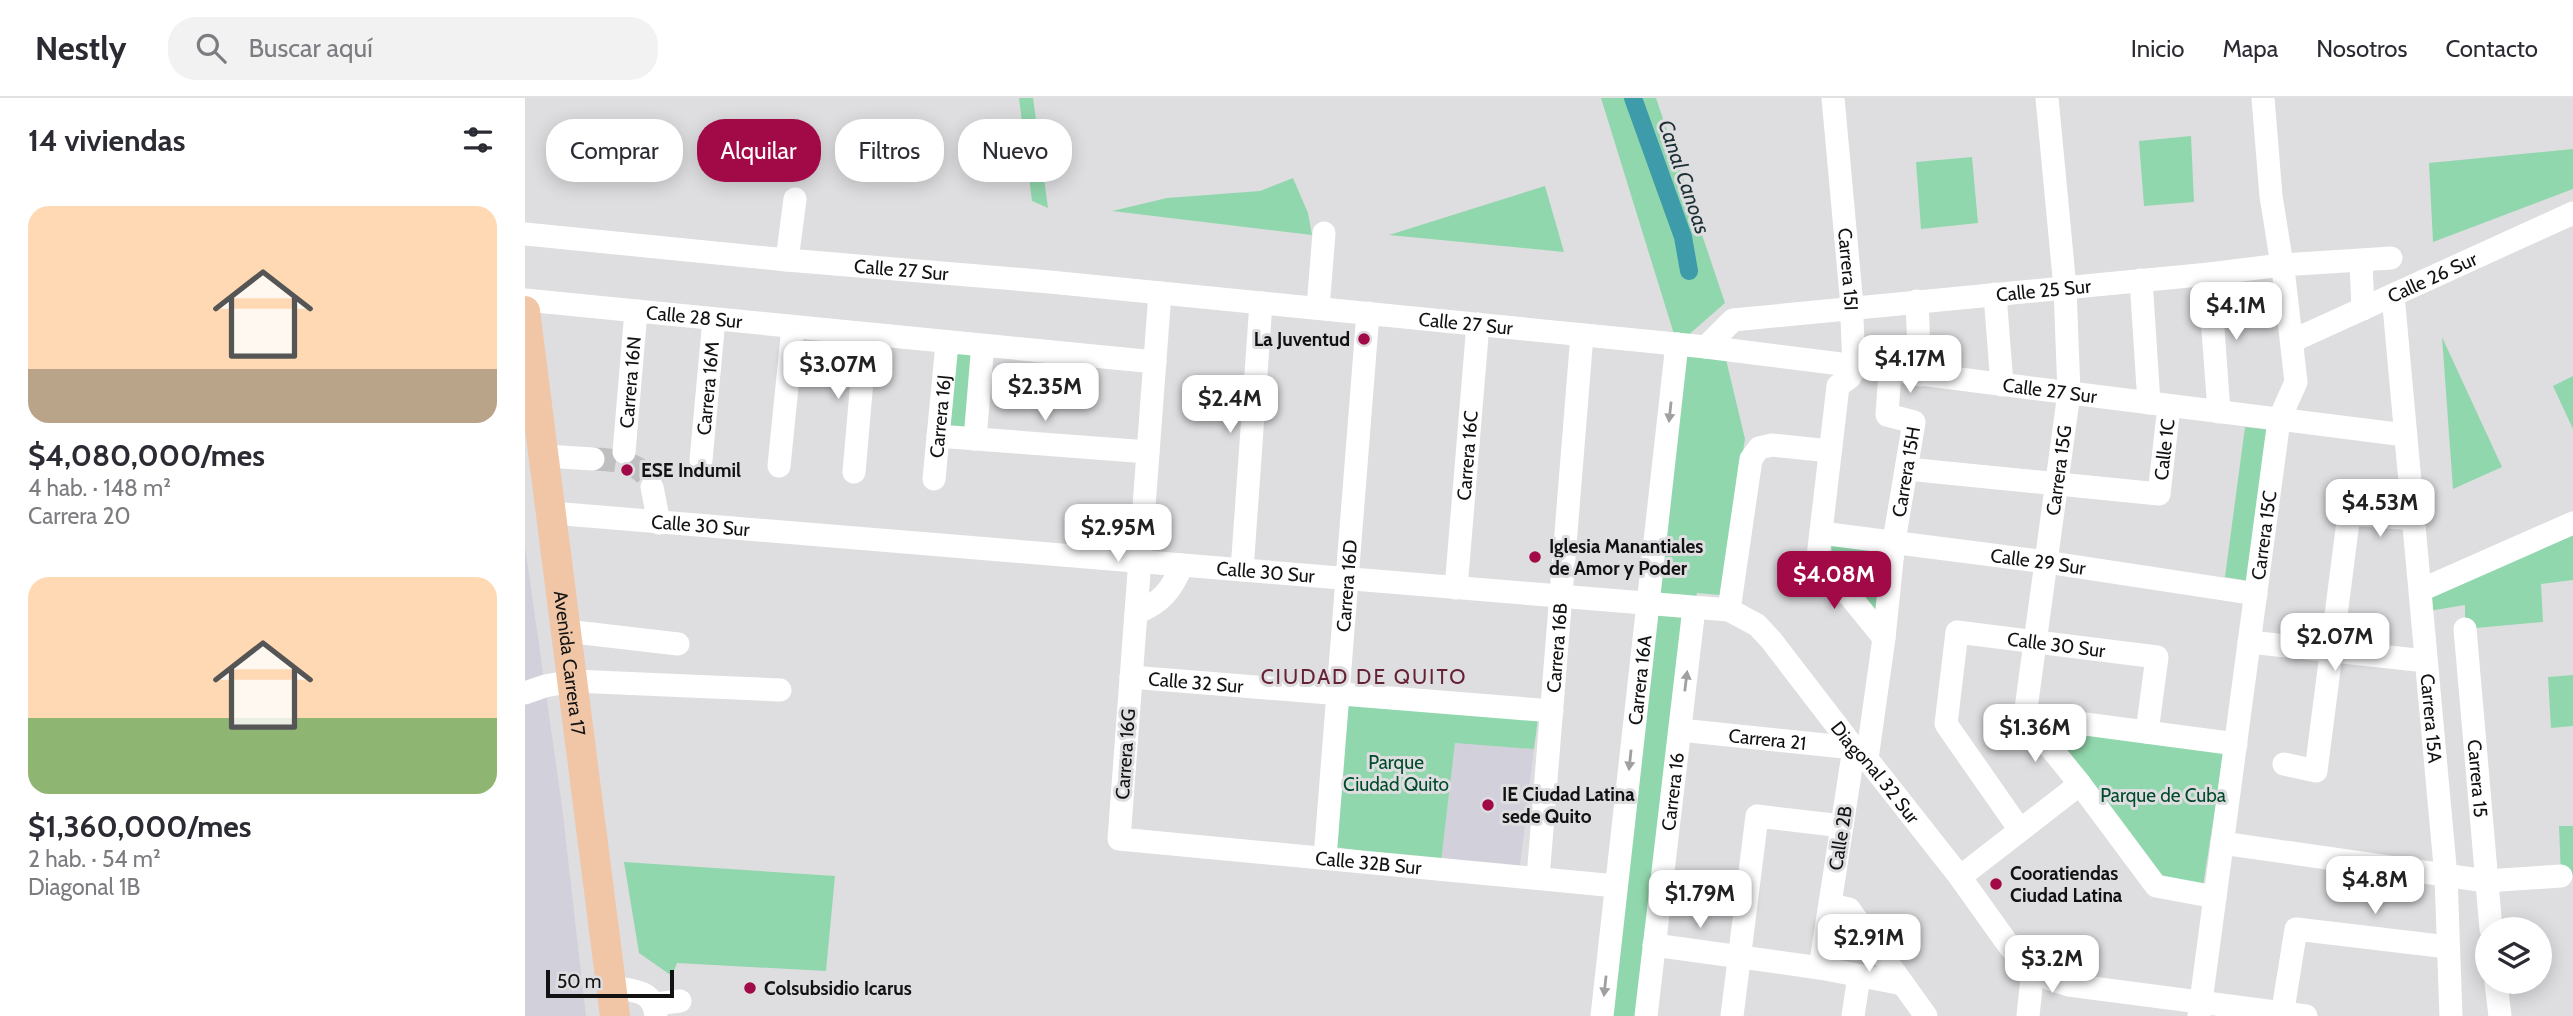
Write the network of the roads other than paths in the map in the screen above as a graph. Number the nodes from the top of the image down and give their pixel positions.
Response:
1 (1833, 98) edge
2 (2047, 98) edge
3 (2263, 98) edge
4 (795, 199) dead end
5 (2573, 212) edge
6 (1324, 233) dead end
7 (525, 234) edge
8 (2391, 258) dead end
9 (787, 260) junction
10 (2361, 261) junction
11 (2281, 265) junction
12 (2209, 274) junction
13 (2141, 281) junction
14 (2065, 288) junction
15 (1160, 293) junction
16 (1994, 294) junction
17 (2393, 295) junction
18 (525, 300) edge
19 (1917, 301) junction
20 (1261, 303) junction
21 (1852, 307) junction
22 (1318, 308) junction
23 (2363, 309) junction
24 (525, 311) edge
25 (636, 311) junction
26 (1368, 313) junction
27 (715, 319) junction
28 (1478, 324) junction
29 (793, 327) junction
30 (866, 334) junction
31 (1582, 335) junction
32 (2292, 341) junction
33 (1677, 344) junction
34 (1706, 347) junction
35 (946, 354) dead end
36 (982, 355) dead end
37 (1155, 362) junction
38 (1854, 367) junction
39 (1890, 371) junction
40 (1920, 375) junction
41 (2002, 385) junction
42 (2069, 394) junction
43 (2159, 405) junction
44 (2220, 412) junction
45 (2279, 420) junction
46 (2405, 435) junction
47 (938, 436) junction
48 (975, 439) junction
49 (1830, 451) junction
50 (1148, 452) junction
51 (624, 453) dead end
52 (545, 456) junction
53 (593, 459) tunnel mouth
54 (701, 460) dead end
55 (779, 466) dead end
56 (1907, 469) junction
57 (854, 472) dead end
58 (934, 479) dead end
59 (2056, 483) junction
60 (652, 487) tunnel mouth
61 (552, 513) junction
62 (2413, 519) junction
63 (659, 523) junction
64 (2573, 523) edge
65 (1821, 533) junction
66 (1894, 541) junction
67 (1140, 562) junction
68 (2046, 562) junction
69 (1182, 565) junction
70 (1242, 570) junction
71 (1346, 579) junction
72 (1456, 588) junction
73 (2421, 590) junction
74 (2256, 594) junction
75 (1561, 597) junction
76 (1648, 604) junction
77 (1694, 608) junction
78 (1729, 610) junction
79 (1136, 613) junction
80 (2465, 629) dead end
81 (566, 631) junction
82 (1884, 638) junction
83 (2035, 640) junction
84 (2249, 642) junction
85 (678, 644) dead end
86 (2332, 651) junction
87 (2425, 661) junction
88 (1131, 677) junction
89 (573, 681) junction
90 (781, 690) dead end
91 (525, 693) edge
92 (1338, 693) junction
93 (1552, 710) junction
94 (2025, 716) junction
95 (1680, 730) junction
96 (2147, 732) junction
97 (2235, 744) junction
98 (1861, 754) junction
99 (2284, 764) dead end
100 (2080, 784) junction
101 (1842, 826) junction
102 (2020, 830) junction
103 (1119, 839) joint
104 (2222, 843) junction
105 (1325, 858) junction
106 (2561, 876) dead end
107 (1959, 877) junction
108 (2446, 877) junction
109 (1538, 878) junction
110 (2486, 881) junction
111 (1616, 886) junction
112 (2215, 897) junction
113 (1830, 905) junction
114 (2490, 917) edge
115 (1654, 945) junction
116 (2448, 947) junction
117 (1739, 958) junction
118 (1820, 968) junction
119 (2033, 968) junction
120 (1859, 976) junction
121 (1903, 984) junction
122 (2497, 994) edge
123 (680, 1001) dead end
124 (613, 1002) edge
125 (2200, 1009) edge
126 (655, 1010) edge
127 (2282, 1015) edge
128 (1602, 1016) edge
129 (1646, 1016) edge
130 (1732, 1016) edge
131 (1853, 1016) edge
132 (1926, 1016) edge
133 (2028, 1016) edge
134 (2306, 1016) edge
135 (2451, 1016) edge
136 (2500, 1016) edge

1 - 21 street, Carrera 15I
2 - 14 street, Carrera 15G
3 - 11 street, Carrera 15C
4 - 9 street
5 - 17 street, Calle 26 Sur
6 - 22 street
7 - 9 street, Calle 27 Sur
8 - 10 street, Calle 25 Sur
9 - 15 street, Calle 27 Sur
10 - 11 street, Calle 25 Sur
10 - 23 street
11 - 12 street, Calle 25 Sur
11 - 32 street, Carrera 15C
12 - 13 street, Calle 25 Sur
12 - 44 street
13 - 14 street, Calle 25 Sur
13 - 43 street, Calle 1C
14 - 16 street, Calle 25 Sur
14 - 42 street, Carrera 15G
15 - 20 street, Calle 27 Sur
15 - 37 street, Carrera 16G
16 - 19 street, Calle 25 Sur
16 - 41 street
17 - 23 street, Calle 26 Sur
17 - 46 street, Carrera 15A
18 - 25 street, Calle 28 Sur
19 - 21 street, Calle 25 Sur
19 - 40 street
20 - 22 street, Calle 27 Sur
20 - 70 street
21 - 34 street, Calle 25 Sur
21 - 38 street, Carrera 15I
22 - 26 street, Calle 27 Sur
23 - 32 street, Calle 26 Sur
24 - 52 main road, Avenida Carrera 17
25 - 27 street, Calle 28 Sur
25 - 51 street, Carrera 16N
26 - 28 street, Calle 27 Sur
26 - 71 street, Carrera 16D
27 - 29 street, Calle 28 Sur
27 - 54 street, Carrera 16M
28 - 31 street, Calle 27 Sur
28 - 72 street, Carrera 16C
29 - 30 street, Calle 28 Sur
29 - 55 street
30 - 37 street, Calle 28 Sur
30 - 57 street
31 - 33 street, Calle 27 Sur
31 - 75 street, Carrera 16B
32 - 45 street, Carrera 15C
33 - 34 street, Calle 27 Sur
33 -> 76 street, Carrera 16A
34 - 38 street, Calle 27 Sur
35 - 47 street, Carrera 16J
36 - 48 street
37 - 50 street, Carrera 16G
38 - 39 street, Calle 27 Sur
38 - 49 street
39 - 40 street, Calle 27 Sur
39 - 56 street, Carrera 15H
40 - 41 street, Calle 27 Sur
41 - 42 street, Calle 27 Sur
42 - 43 street, Calle 27 Sur
42 - 59 street, Carrera 15G
43 - 44 street, Calle 27 Sur
43 - 59 street, Calle 1C
44 - 45 street, Calle 27 Sur
45 - 46 street, Calle 27 Sur
45 - 74 street, Carrera 15C
46 - 62 street, Carrera 15A
47 - 48 street
47 - 58 street, Carrera 16J
48 - 50 street
49 - 65 street
49 - 78 street
50 - 67 street, Carrera 16G
52 - 53 street
52 - 61 main road, Avenida Carrera 17
56 - 59 street
56 - 66 street, Carrera 15H
59 - 68 street, Carrera 15G
60 - 63 street
61 - 63 street, Calle 30 Sur
61 - 81 main road, Avenida Carrera 17
62 - 73 street, Carrera 15A
62 - 86 street
63 - 67 street, Calle 30 Sur
64 - 73 street
65 - 66 street, Calle 29 Sur
65 - 82 street
66 - 68 street, Calle 29 Sur
66 - 82 street, Carrera 15H
67 - 69 street, Calle 30 Sur
67 - 79 street, Carrera 16G
68 - 74 street, Calle 29 Sur
68 - 83 street, Carrera 15G
69 - 70 street, Calle 30 Sur
69 - 79 street
70 - 71 street, Calle 30 Sur
71 - 72 street, Calle 30 Sur
71 - 92 street, Carrera 16D
72 - 75 street, Calle 30 Sur
73 - 87 street, Carrera 15A
74 - 84 street, Carrera 15C
75 - 76 street, Calle 30 Sur
75 - 93 street, Carrera 16B
76 - 77 street, Calle 30 Sur
76 -> 111 street, Carrera 16A
77 - 78 street, Calle 30 Sur
95 -> 77 street, Carrera 16
78 - 98 street, Diagonal 32 Sur
79 - 88 street, Carrera 16G
80 - 110 street, Carrera 15
81 - 85 street
81 - 89 main road, Avenida Carrera 17
82 - 98 street, Carrera 15H
83 - 94 street, Carrera 15G
83 - 96 street, Calle 30 Sur
83 - 102 street, Calle 30 Sur
84 - 86 street
84 - 97 street, Carrera 15C
86 - 87 street
86 - 99 street
87 - 108 street, Carrera 15A
88 - 92 street, Calle 32 Sur
88 - 103 street, Carrera 16G
89 - 90 street
89 - 91 street
89 - 124 main road, Avenida Carrera 17
92 - 93 street, Calle 32 Sur
92 - 105 street, Carrera 16D
93 - 109 street, Carrera 16B
94 - 96 street
94 - 100 street
95 - 98 street, Carrera 21
95 - 115 street, Carrera 16
96 - 97 street
97 - 104 street, Carrera 15C
98 - 101 street, Calle 2B
98 - 107 street, Diagonal 32 Sur
100 - 102 street
100 - 112 street
101 - 113 street, Calle 2B
101 - 117 street
102 - 107 street
103 - 105 street, Calle 32B Sur
104 - 108 street
104 - 112 street, Carrera 15C
105 - 109 street, Calle 32B Sur
106 - 110 street
107 - 119 street, Diagonal 32 Sur
108 - 110 street
108 - 116 street, Carrera 15A
109 - 111 street, Calle 32B Sur
110 - 114 street, Carrera 15
111 -> 128 street, Carrera 16A
112 - 125 street, Carrera 15C
113 - 118 street, Calle 2B
113 - 121 street
115 - 117 street
115 - 129 street, Carrera 16
116 - 127 street
116 - 135 street, Carrera 15A
117 - 118 street
117 - 130 street
118 - 120 street
119 - 125 street, Diagonal 32 Sur
119 - 133 street
120 - 121 street
120 - 131 street
121 - 132 street
122 - 136 street
123 - 126 street
124 - 126 street
125 - 127 street
127 - 134 street

